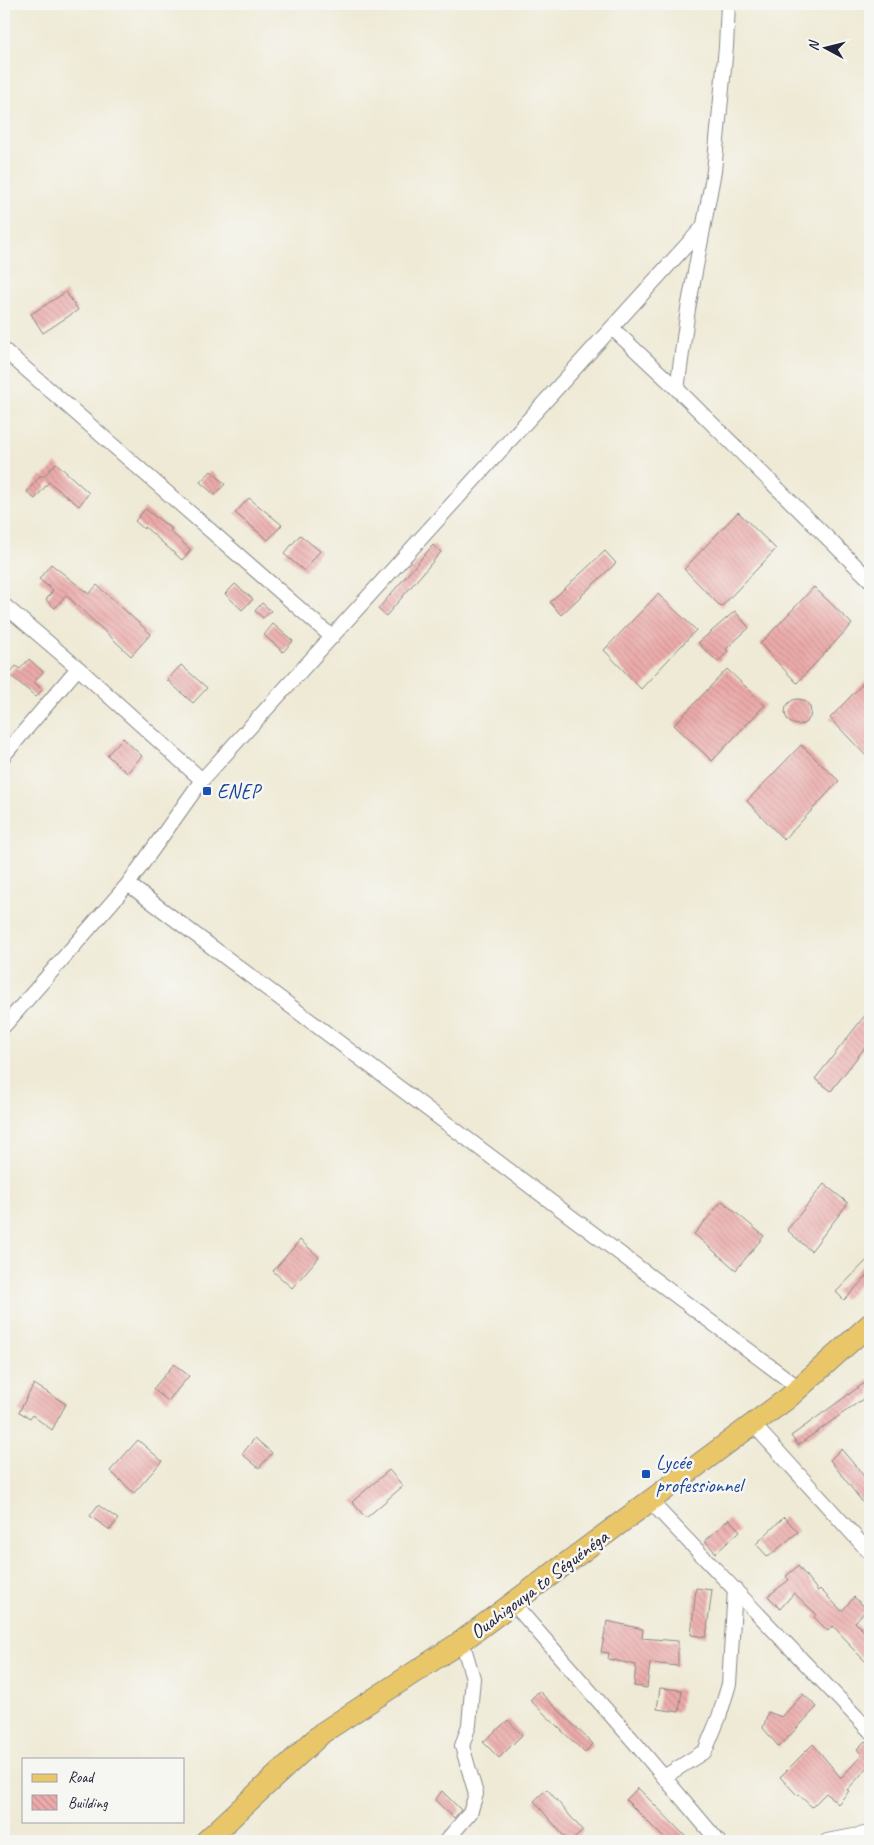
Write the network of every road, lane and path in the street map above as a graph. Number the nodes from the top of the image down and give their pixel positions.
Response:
1 (728, 4) edge
2 (703, 227) junction
3 (612, 328) junction
4 (4, 350) edge
5 (677, 389) junction
6 (870, 580) edge
7 (4, 604) edge
8 (332, 637) junction
9 (78, 668) junction
10 (4, 755) edge
11 (202, 780) junction
12 (128, 884) junction
13 (4, 1026) edge
14 (870, 1324) edge
15 (799, 1388) junction
16 (753, 1424) junction
17 (650, 1501) junction
18 (870, 1552) edge
19 (735, 1589) junction
20 (513, 1603) junction
21 (462, 1641) junction
22 (870, 1731) edge
23 (664, 1777) junction
24 (870, 1833) edge
25 (206, 1841) edge
26 (446, 1841) edge
27 (718, 1841) edge
28 (827, 1841) edge

1 - 2 street
2 - 3 street
2 - 5 street
3 - 5 street
3 - 8 street
4 - 8 street
5 - 6 street
7 - 9 street
8 - 11 street
9 - 10 street
9 - 11 street
11 - 12 street
12 - 13 street
12 - 15 street
14 - 15 main road, Ouahigouya to Séguénéga
15 - 16 main road, Ouahigouya to Séguénéga
16 - 17 main road, Ouahigouya to Séguénéga
16 - 18 street
17 - 19 street
17 - 20 main road, Ouahigouya to Séguénéga
19 - 22 street
19 - 23 street
20 - 21 main road, Ouahigouya to Séguénéga
20 - 23 street
21 - 25 main road, Ouahigouya to Séguénéga
21 - 26 street
23 - 27 street
24 - 28 street

